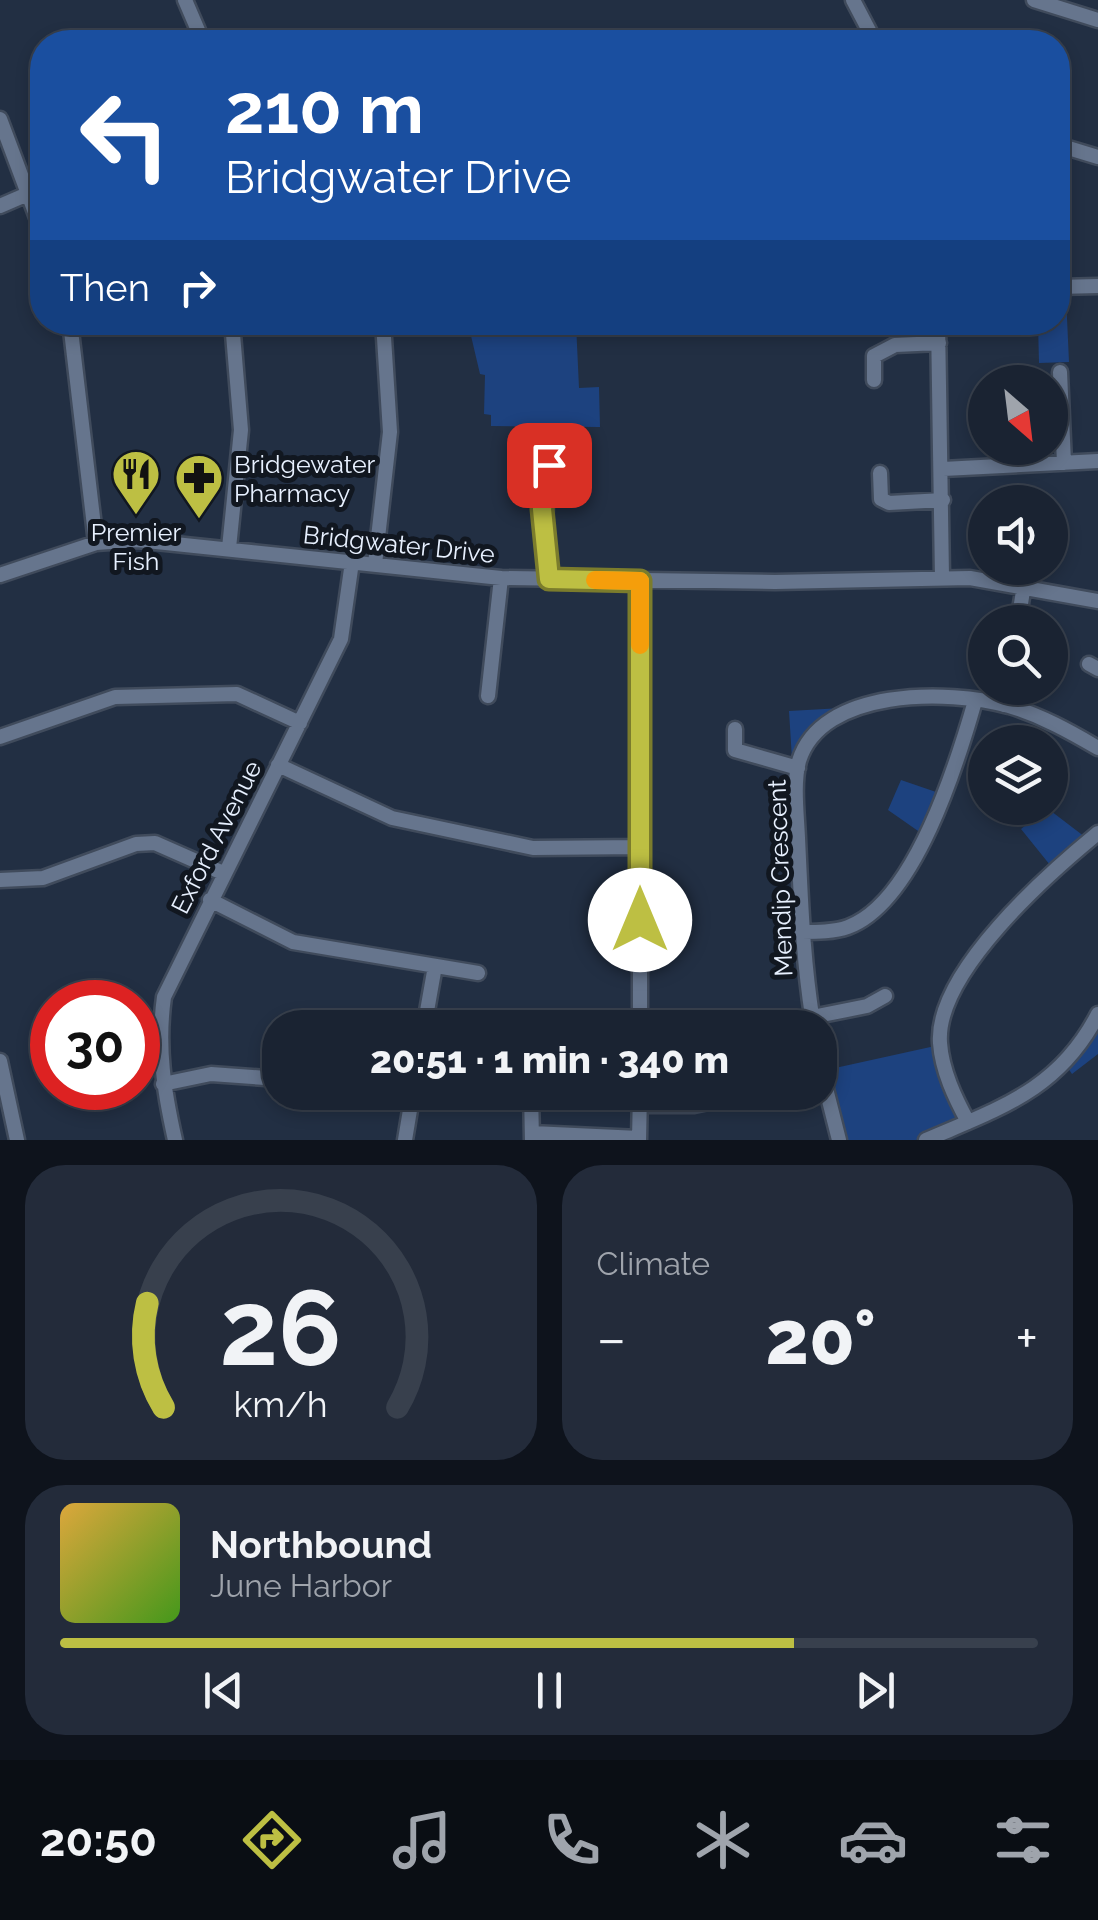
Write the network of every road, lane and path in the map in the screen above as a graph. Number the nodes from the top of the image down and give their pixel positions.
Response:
1 (186, 0) edge
2 (853, 0) edge
3 (1034, 0) edge
4 (1098, 20) edge
5 (198, 30) edge
6 (868, 30) edge
7 (0, 119) edge
8 (1070, 149) edge
9 (1098, 157) edge
10 (30, 194) joint
11 (0, 206) edge
12 (1098, 286) edge
13 (1070, 287) edge
14 (72, 335) edge
15 (233, 335) edge
16 (384, 335) edge
17 (939, 335) edge
18 (939, 343) junction
19 (874, 380) dead end
20 (550, 441) dead end
21 (1098, 461) edge
22 (1068, 463) edge
23 (1016, 465) edge
24 (943, 468) junction
25 (880, 473) dead end
26 (944, 500) junction
27 (96, 543) junction
28 (228, 548) junction
29 (352, 562) junction
30 (375, 564) junction
31 (0, 575) edge
32 (942, 577) junction
33 (501, 578) junction
34 (549, 579) junction
35 (968, 580) edge
36 (640, 581) junction
37 (1024, 585) joint
38 (1098, 601) edge
39 (1021, 605) edge
40 (488, 696) dead end
41 (968, 701) edge
42 (974, 705) edge
43 (1004, 705) edge
44 (300, 722) junction
45 (735, 728) dead end
46 (0, 737) edge
47 (1098, 748) edge
48 (278, 765) junction
49 (798, 768) junction
50 (1098, 833) edge
51 (640, 848) junction
52 (223, 873) junction
53 (0, 880) edge
54 (210, 900) junction
55 (802, 932) junction
56 (435, 966) junction
57 (478, 973) dead end
58 (885, 996) dead end
59 (427, 1010) edge
60 (640, 1010) edge
61 (812, 1010) edge
62 (837, 1014) edge
63 (1098, 1014) edge
64 (0, 1060) edge
65 (262, 1078) edge
66 (163, 1084) junction
67 (410, 1110) edge
68 (531, 1110) edge
69 (639, 1110) edge
70 (831, 1110) edge
71 (968, 1122) junction
72 (532, 1136) edge
73 (638, 1139) edge
74 (17, 1140) edge
75 (175, 1140) edge
76 (405, 1140) edge
77 (839, 1140) edge
78 (926, 1140) edge

1 - 5 street
2 - 6 street
3 - 4 street
7 - 10 street
8 - 9 street
10 - 11 street
12 - 13 street
14 - 27 street
15 - 28 street
16 - 30 street
17 - 18 street
18 - 19 street
18 - 24 street
20 - 34 street
21 - 22 street
23 - 24 street
24 - 26 street
25 - 26 street
26 - 32 street
27 - 28 street, Bridgwater Drive
27 - 31 street, Bridgwater Drive
28 - 29 street, Bridgwater Drive
29 - 30 street, Bridgwater Drive
29 - 44 street, Exford Avenue
30 - 33 street, Bridgwater Drive
32 - 35 street, Bridgwater Drive
32 - 36 street, Bridgwater Drive
33 - 34 street, Bridgwater Drive
33 - 40 street
34 - 36 street, Bridgwater Drive
36 - 51 street
37 - 38 street, Bridgwater Drive
37 - 39 street
41 - 49 street, Mendip Crescent
42 - 55 street
43 - 47 street, Mendip Crescent
44 - 46 street
44 - 48 street, Exford Avenue
45 - 49 street
48 - 51 street
48 - 52 street, Exford Avenue
49 - 55 street, Mendip Crescent
50 - 71 street
51 - 60 street
52 - 53 street
52 - 54 street, Exford Avenue
54 - 56 street
54 - 66 street, Exford Avenue
55 - 61 street, Mendip Crescent
56 - 57 street
56 - 59 street
58 - 62 street
63 - 71 street
64 - 74 street
65 - 66 street
66 - 75 street, Exford Avenue
67 - 76 street
68 - 72 street
69 - 73 street
70 - 77 street
71 - 78 street
72 - 73 street

